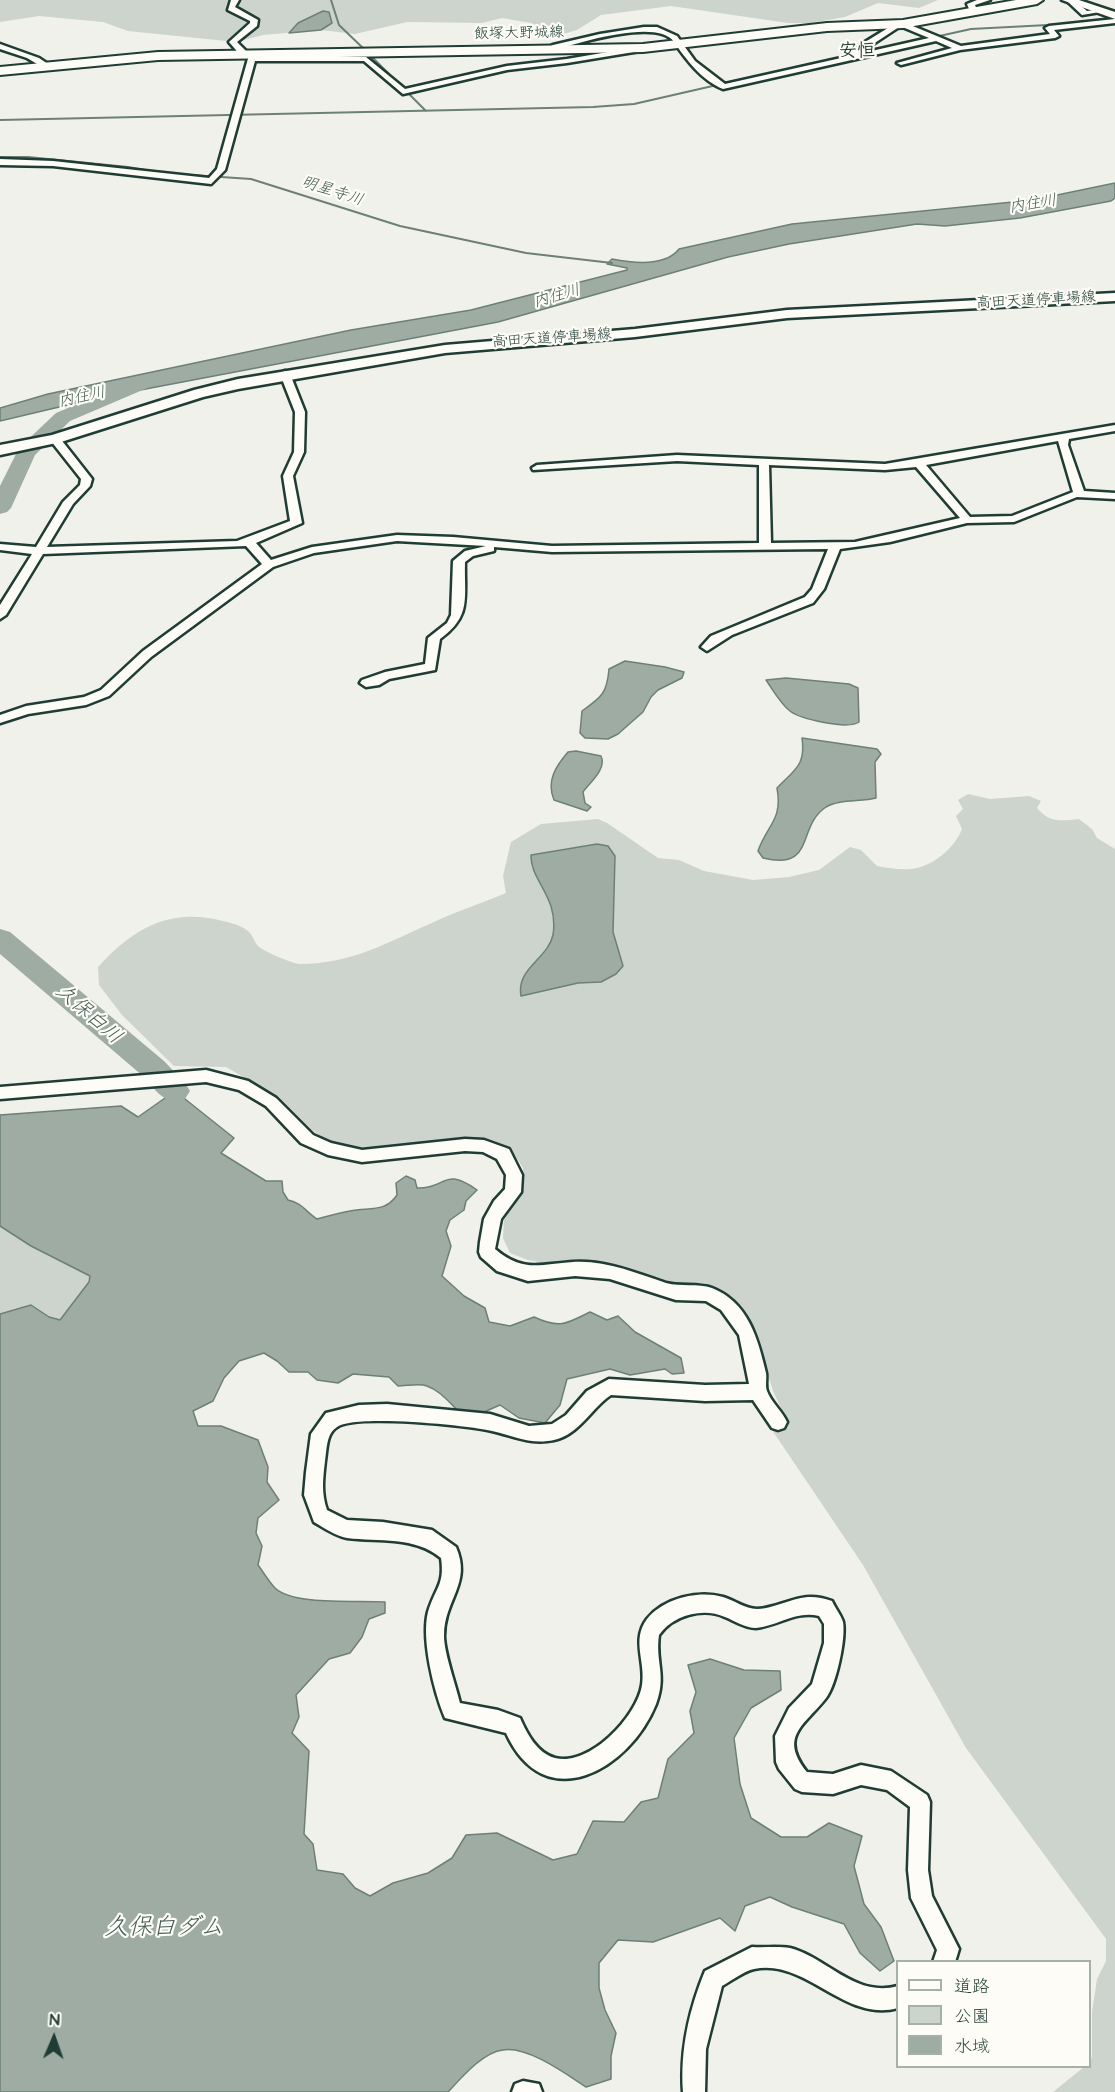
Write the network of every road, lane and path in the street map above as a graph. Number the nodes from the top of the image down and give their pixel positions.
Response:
1 (235, 0) edge
2 (986, 0) edge
3 (1037, 0) edge
4 (1069, 1) edge
5 (974, 12) junction
6 (1115, 16) edge
7 (1115, 21) edge
8 (899, 25) junction
9 (934, 37) junction
10 (679, 44) junction
11 (0, 46) edge
12 (643, 48) junction
13 (960, 48) junction
14 (548, 50) junction
15 (855, 55) junction
16 (250, 56) junction
17 (901, 63) dead end
18 (47, 66) junction
19 (0, 71) edge
20 (0, 162) edge
21 (1115, 297) edge
22 (285, 374) junction
23 (1115, 428) edge
24 (1064, 436) junction
25 (55, 439) junction
26 (0, 450) edge
27 (764, 462) junction
28 (919, 463) junction
29 (537, 468) dead end
30 (1079, 494) junction
31 (1115, 496) edge
32 (967, 520) junction
33 (249, 542) junction
34 (836, 545) junction
35 (505, 546) junction
36 (0, 547) edge
37 (765, 547) junction
38 (38, 551) junction
39 (268, 565) junction
40 (0, 615) edge
41 (707, 647) dead end
42 (366, 683) dead end
43 (0, 720) edge
44 (0, 1093) edge
45 (758, 1392) junction
46 (778, 1422) dead end
47 (945, 1960) edge
48 (896, 1997) edge
49 (523, 2092) edge
50 (531, 2092) edge
51 (694, 2092) edge

1 - 16 street
2 - 5 street
3 - 5 main road, 飯塚大野城線
4 - 6 main road
5 - 8 main road, 飯塚大野城線
7 - 13 street
8 - 9 street
8 - 10 main road, 飯塚大野城線
8 - 15 street
9 - 13 street
9 - 15 street
10 - 12 main road, 飯塚大野城線
10 - 14 street
10 - 15 street
11 - 18 street
12 - 14 main road, 飯塚大野城線
12 - 16 street
13 - 17 street
14 - 16 main road, 飯塚大野城線
16 - 18 main road, 飯塚大野城線
16 - 20 street
18 - 19 main road, 飯塚大野城線
21 - 22 main road, 高田天道停車場線
22 - 25 main road, 高田天道停車場線
22 - 33 street
23 - 24 street
24 - 28 street
24 - 30 street
25 - 26 main road, 高田天道停車場線
25 - 38 street
27 - 28 street
27 - 29 street
27 - 37 street
28 - 32 street
30 - 31 street
30 - 32 street
32 - 34 street
33 - 38 street
33 - 39 street
34 - 37 street
34 - 41 street
35 - 37 street
35 - 39 street
35 - 42 street
36 - 38 street
38 - 40 street
39 - 43 street
44 - 45 street
45 - 46 street
45 - 47 street
48 - 51 street
49 - 50 street

